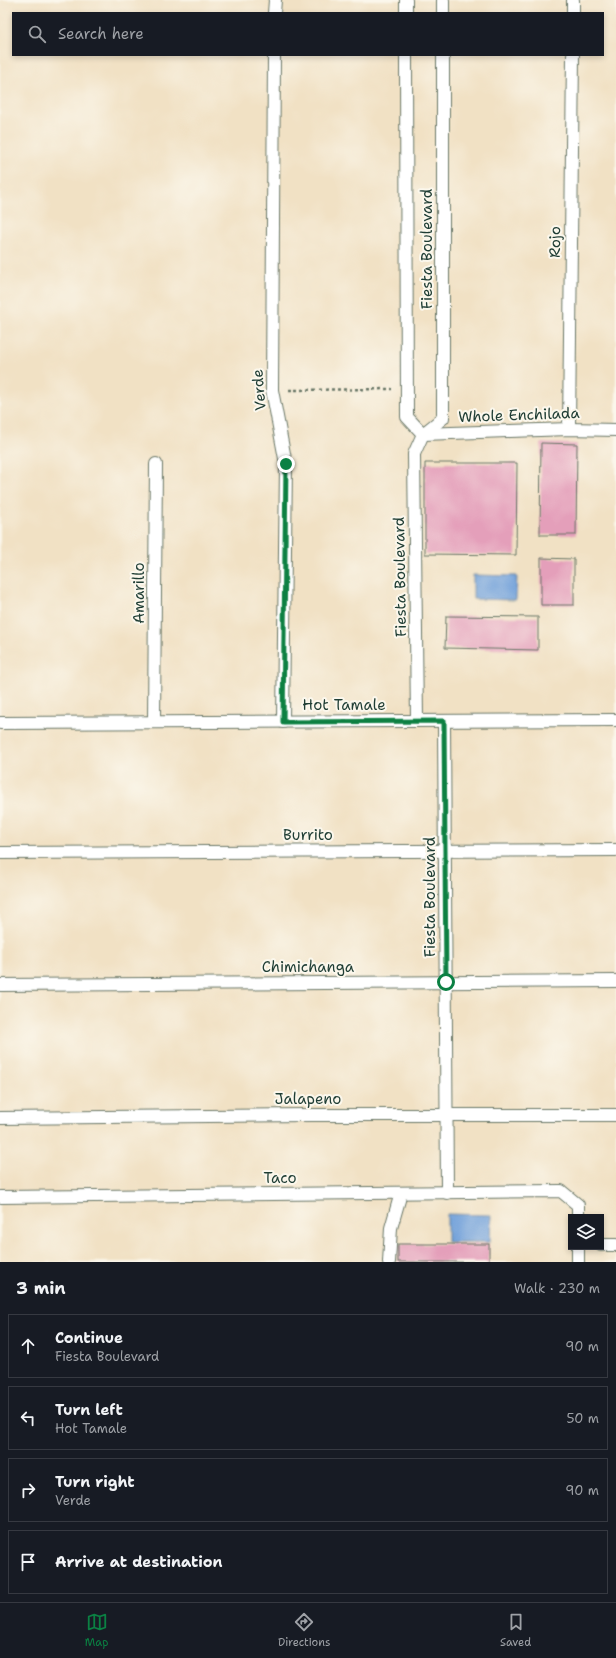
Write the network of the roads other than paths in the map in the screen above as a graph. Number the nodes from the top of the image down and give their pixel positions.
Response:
1 (274, 0) edge
2 (406, 0) edge
3 (443, 0) edge
4 (574, 0) edge
5 (274, 12) edge
6 (406, 12) edge
7 (443, 12) edge
8 (573, 12) edge
9 (274, 56) edge
10 (406, 56) edge
11 (443, 56) edge
12 (573, 56) edge
13 (570, 429) junction
14 (616, 430) edge
15 (423, 434) junction
16 (156, 464) dead end
17 (616, 720) edge
18 (417, 721) junction
19 (444, 721) junction
20 (154, 722) junction
21 (283, 722) junction
22 (0, 723) edge
23 (616, 850) edge
24 (445, 851) junction
25 (0, 853) edge
26 (616, 981) edge
27 (446, 982) junction
28 (0, 985) edge
29 (447, 1115) junction
30 (616, 1115) edge
31 (0, 1118) edge
32 (402, 1193) junction
33 (447, 1193) junction
34 (0, 1196) edge
35 (578, 1214) edge
36 (604, 1245) edge
37 (616, 1245) edge
38 (578, 1250) edge
39 (389, 1262) edge
40 (578, 1262) edge

1 - 5 lane
2 - 6 lane
3 - 7 lane
4 - 8 lane
9 - 21 lane, Verde
10 - 15 lane, Fiesta Boulevard
11 - 15 lane, Fiesta Boulevard
12 - 13 lane, Rojo
13 - 14 lane, Whole Enchilada
13 - 15 lane, Whole Enchilada
15 - 18 lane, Fiesta Boulevard
16 - 20 lane, Amarillo
17 - 19 lane, Hot Tamale
18 - 19 lane, Hot Tamale
18 - 21 lane, Hot Tamale
19 - 24 lane, Fiesta Boulevard
20 - 21 lane, Hot Tamale
20 - 22 lane, Hot Tamale
23 - 24 lane, Burrito
24 - 25 lane, Burrito
24 - 27 lane, Fiesta Boulevard
26 - 27 lane, Chimichanga
27 - 28 lane, Chimichanga
27 - 29 lane, Fiesta Boulevard
29 - 30 lane, Jalapeno
29 - 31 lane, Jalapeno
29 - 33 lane, Fiesta Boulevard
32 - 33 lane, Taco
32 - 34 lane, Taco
32 - 39 lane
33 - 35 lane, Taco
36 - 37 lane
38 - 40 lane

